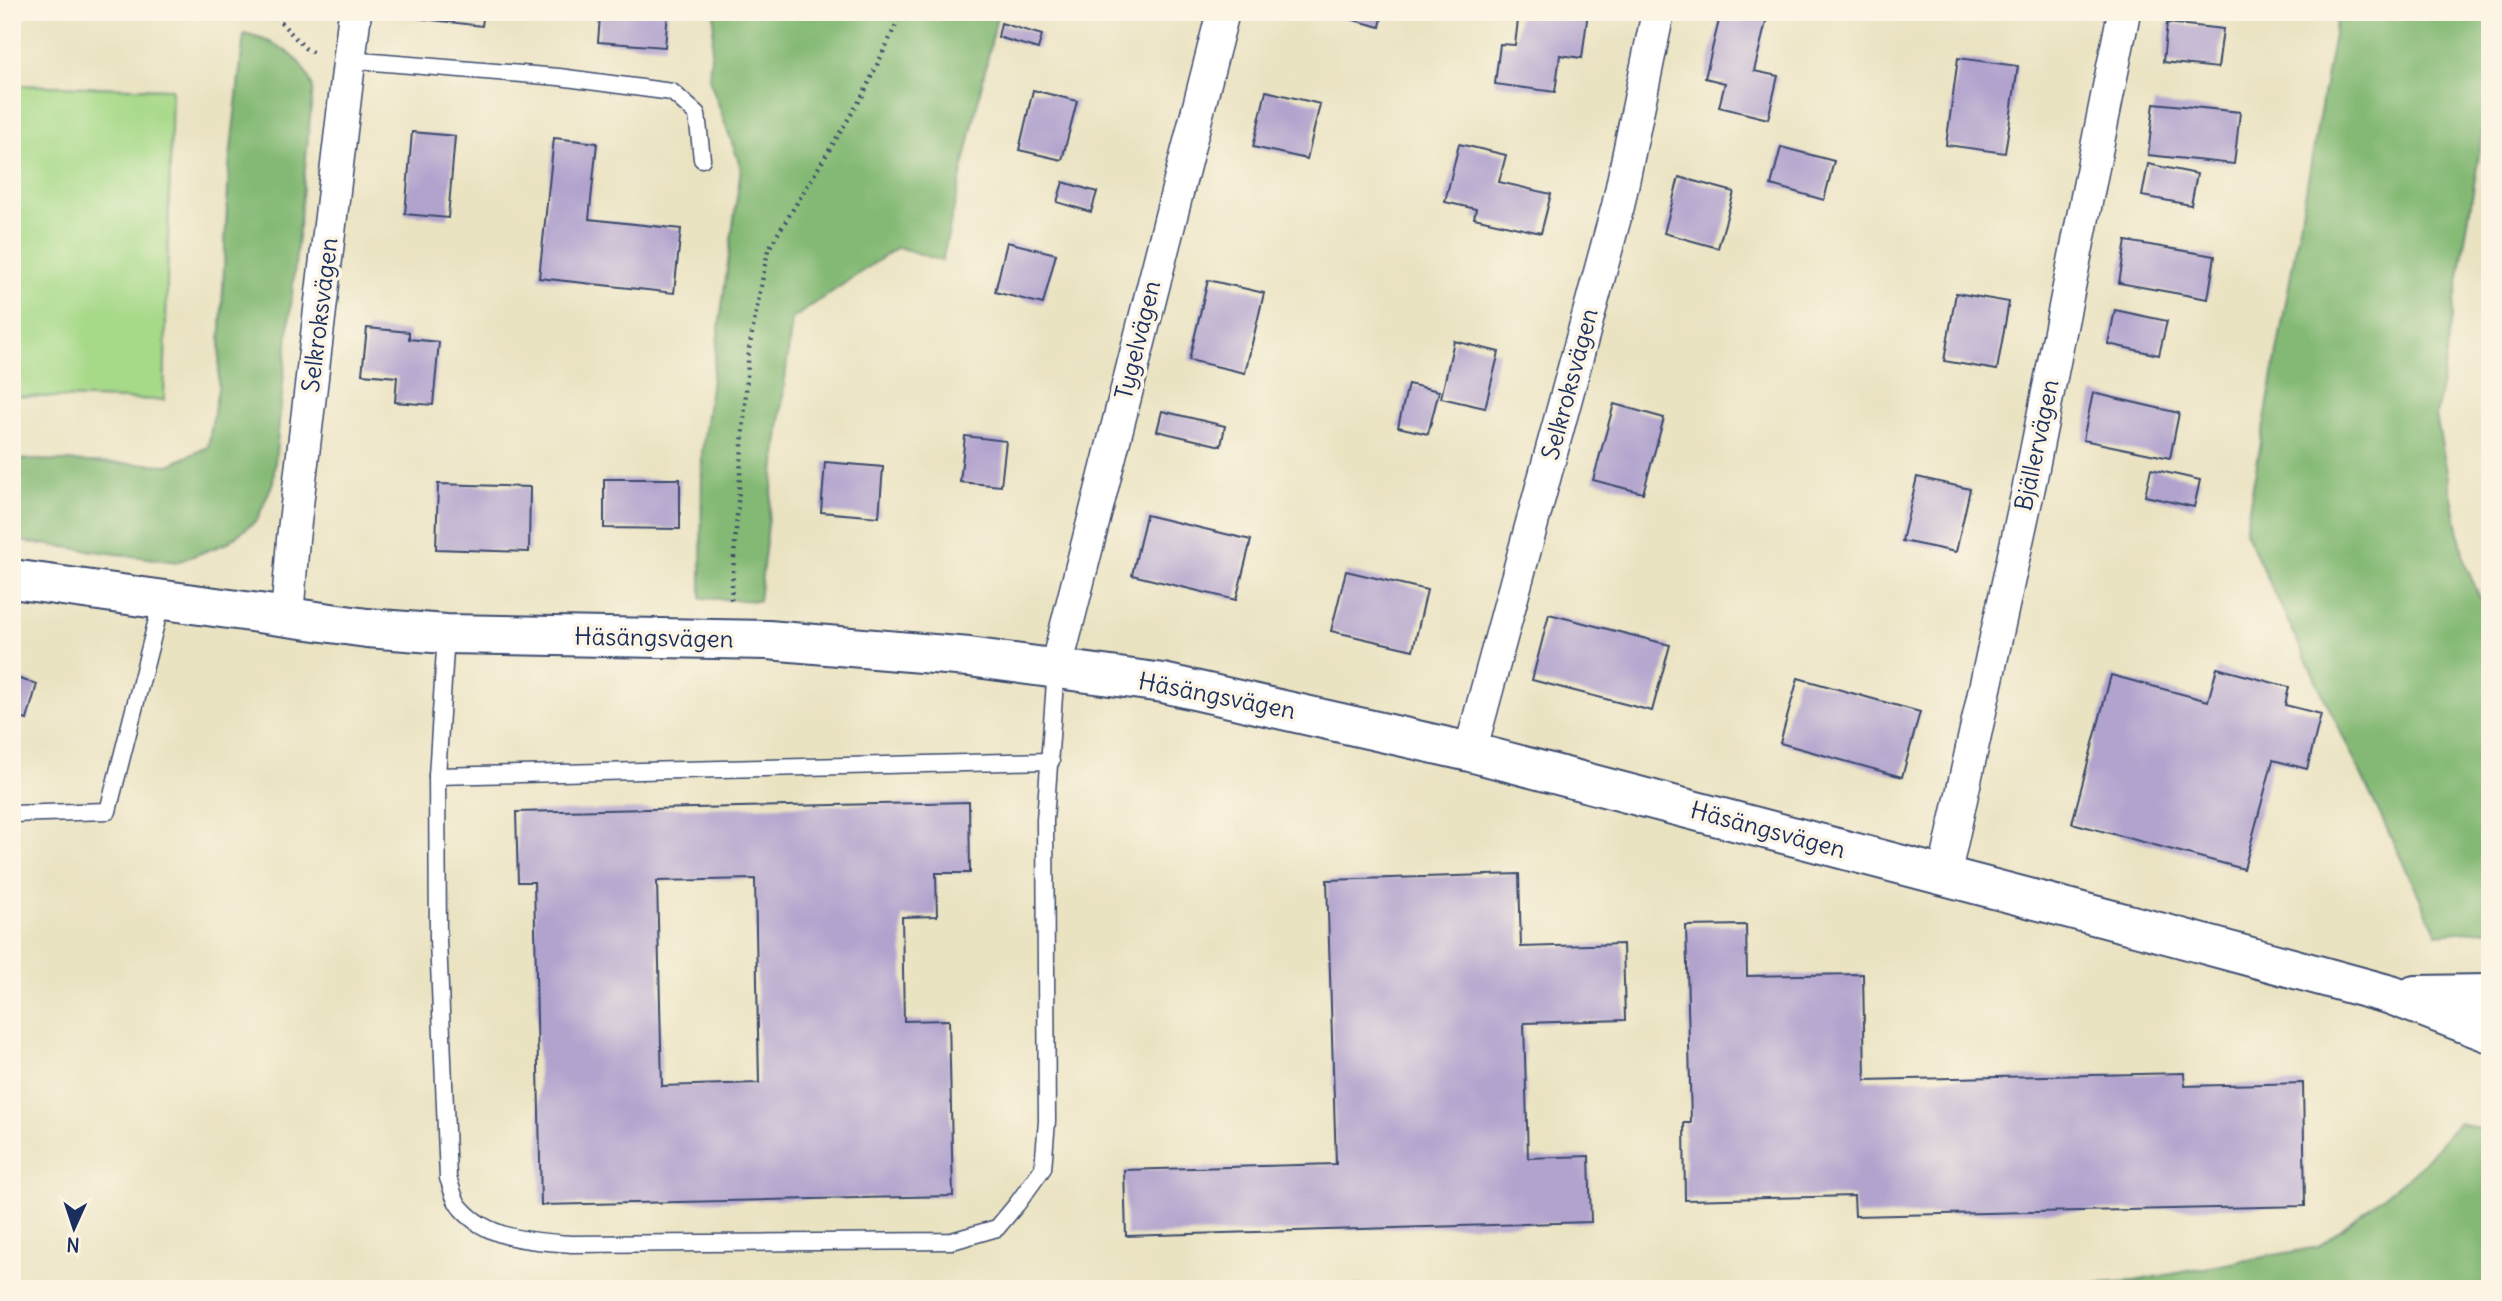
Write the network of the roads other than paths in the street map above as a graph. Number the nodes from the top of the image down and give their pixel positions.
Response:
1 (355, 12) edge
2 (1223, 12) edge
3 (1658, 12) edge
4 (2124, 12) edge
5 (349, 60) junction
6 (702, 159) dead end
7 (12, 579) edge
8 (162, 600) junction
9 (287, 618) junction
10 (446, 634) junction
11 (1056, 668) junction
12 (1470, 752) junction
13 (1051, 761) junction
14 (438, 776) junction
15 (12, 814) edge
16 (1944, 877) junction
17 (2391, 995) junction
18 (2490, 995) edge
19 (2490, 1033) edge

1 - 5 street, Selkroksvägen
2 - 11 street, Tygelvägen
3 - 12 street, Selkroksvägen
4 - 16 street, Bjällervägen
5 - 6 lane
5 - 9 street, Selkroksvägen
7 - 8 street, Häsängsvägen
8 - 9 street, Häsängsvägen
8 - 15 lane
9 - 10 street, Häsängsvägen
10 - 11 street, Häsängsvägen
10 - 14 lane
11 - 12 street, Häsängsvägen
11 - 13 lane
12 - 16 street, Häsängsvägen
13 - 14 lane
13 - 14 lane
16 - 17 street, Häsängsvägen
17 - 18 street, Häsängsvägen
17 - 19 street, Häsängsvägen

